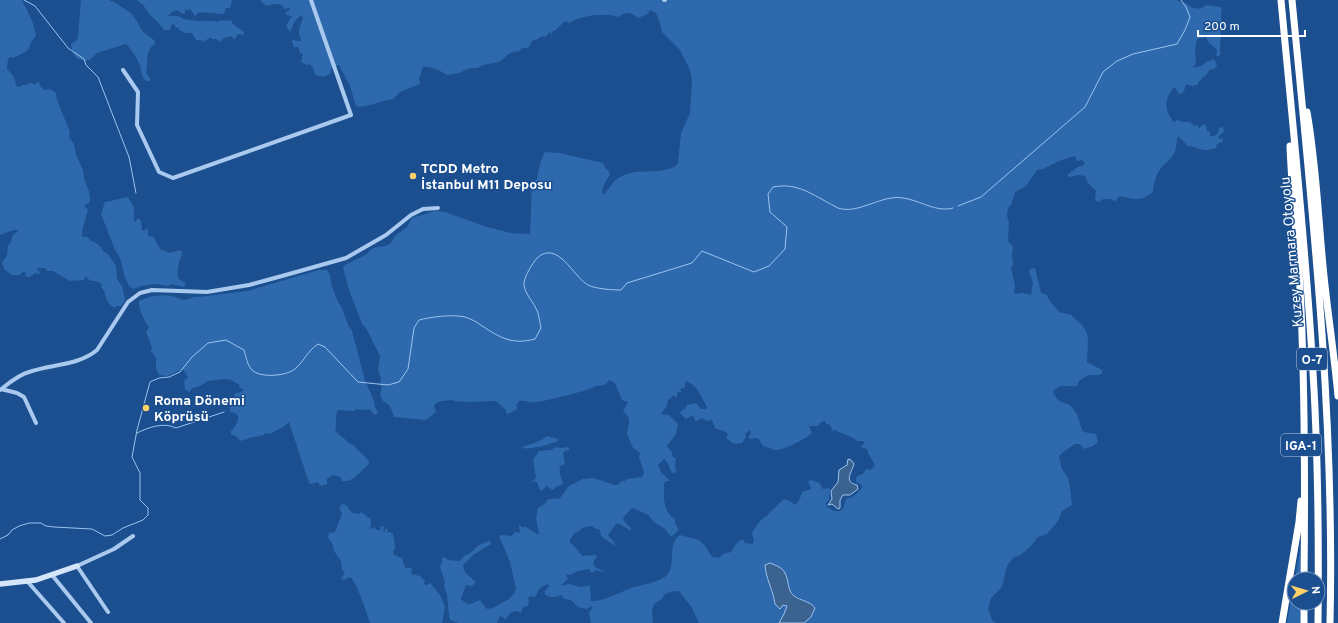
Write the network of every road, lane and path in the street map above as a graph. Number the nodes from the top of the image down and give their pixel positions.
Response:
1 (310, 0) edge
2 (1281, 0) edge
3 (1292, 0) edge
4 (123, 70) dead end
5 (1301, 86) junction
6 (1290, 97) junction
7 (438, 208) dead end
8 (1323, 266) junction
9 (1338, 354) edge
10 (1303, 355) junction
11 (0, 389) edge
12 (1338, 396) edge
13 (36, 423) dead end
14 (133, 536) dead end
15 (77, 566) junction
16 (1304, 571) edge
17 (52, 575) junction
18 (27, 581) junction
19 (1, 583) edge
20 (1304, 611) edge
21 (108, 612) dead end
22 (64, 623) edge
23 (91, 623) edge
24 (1282, 623) edge
25 (1304, 623) edge
26 (1318, 623) edge
27 (1330, 623) edge

1 - 4 street
2 - 6 highway, Kuzey Marmara Otoyolu / O-7
3 - 5 highway, Kuzey Marmara Otoyolu / O-7
5 - 8 highway
5 - 27 highway, Kuzey Marmara Otoyolu / O-7
6 - 10 highway
6 - 26 highway, Kuzey Marmara Otoyolu / O-7
7 - 11 street
8 - 9 highway
8 - 12 highway
10 - 16 highway
10 - 24 highway, IGA-1
11 - 13 street
14 - 15 street
15 - 17 street
15 - 21 street
17 - 18 street
17 - 23 street
18 - 19 street
18 - 22 street
20 - 25 highway

